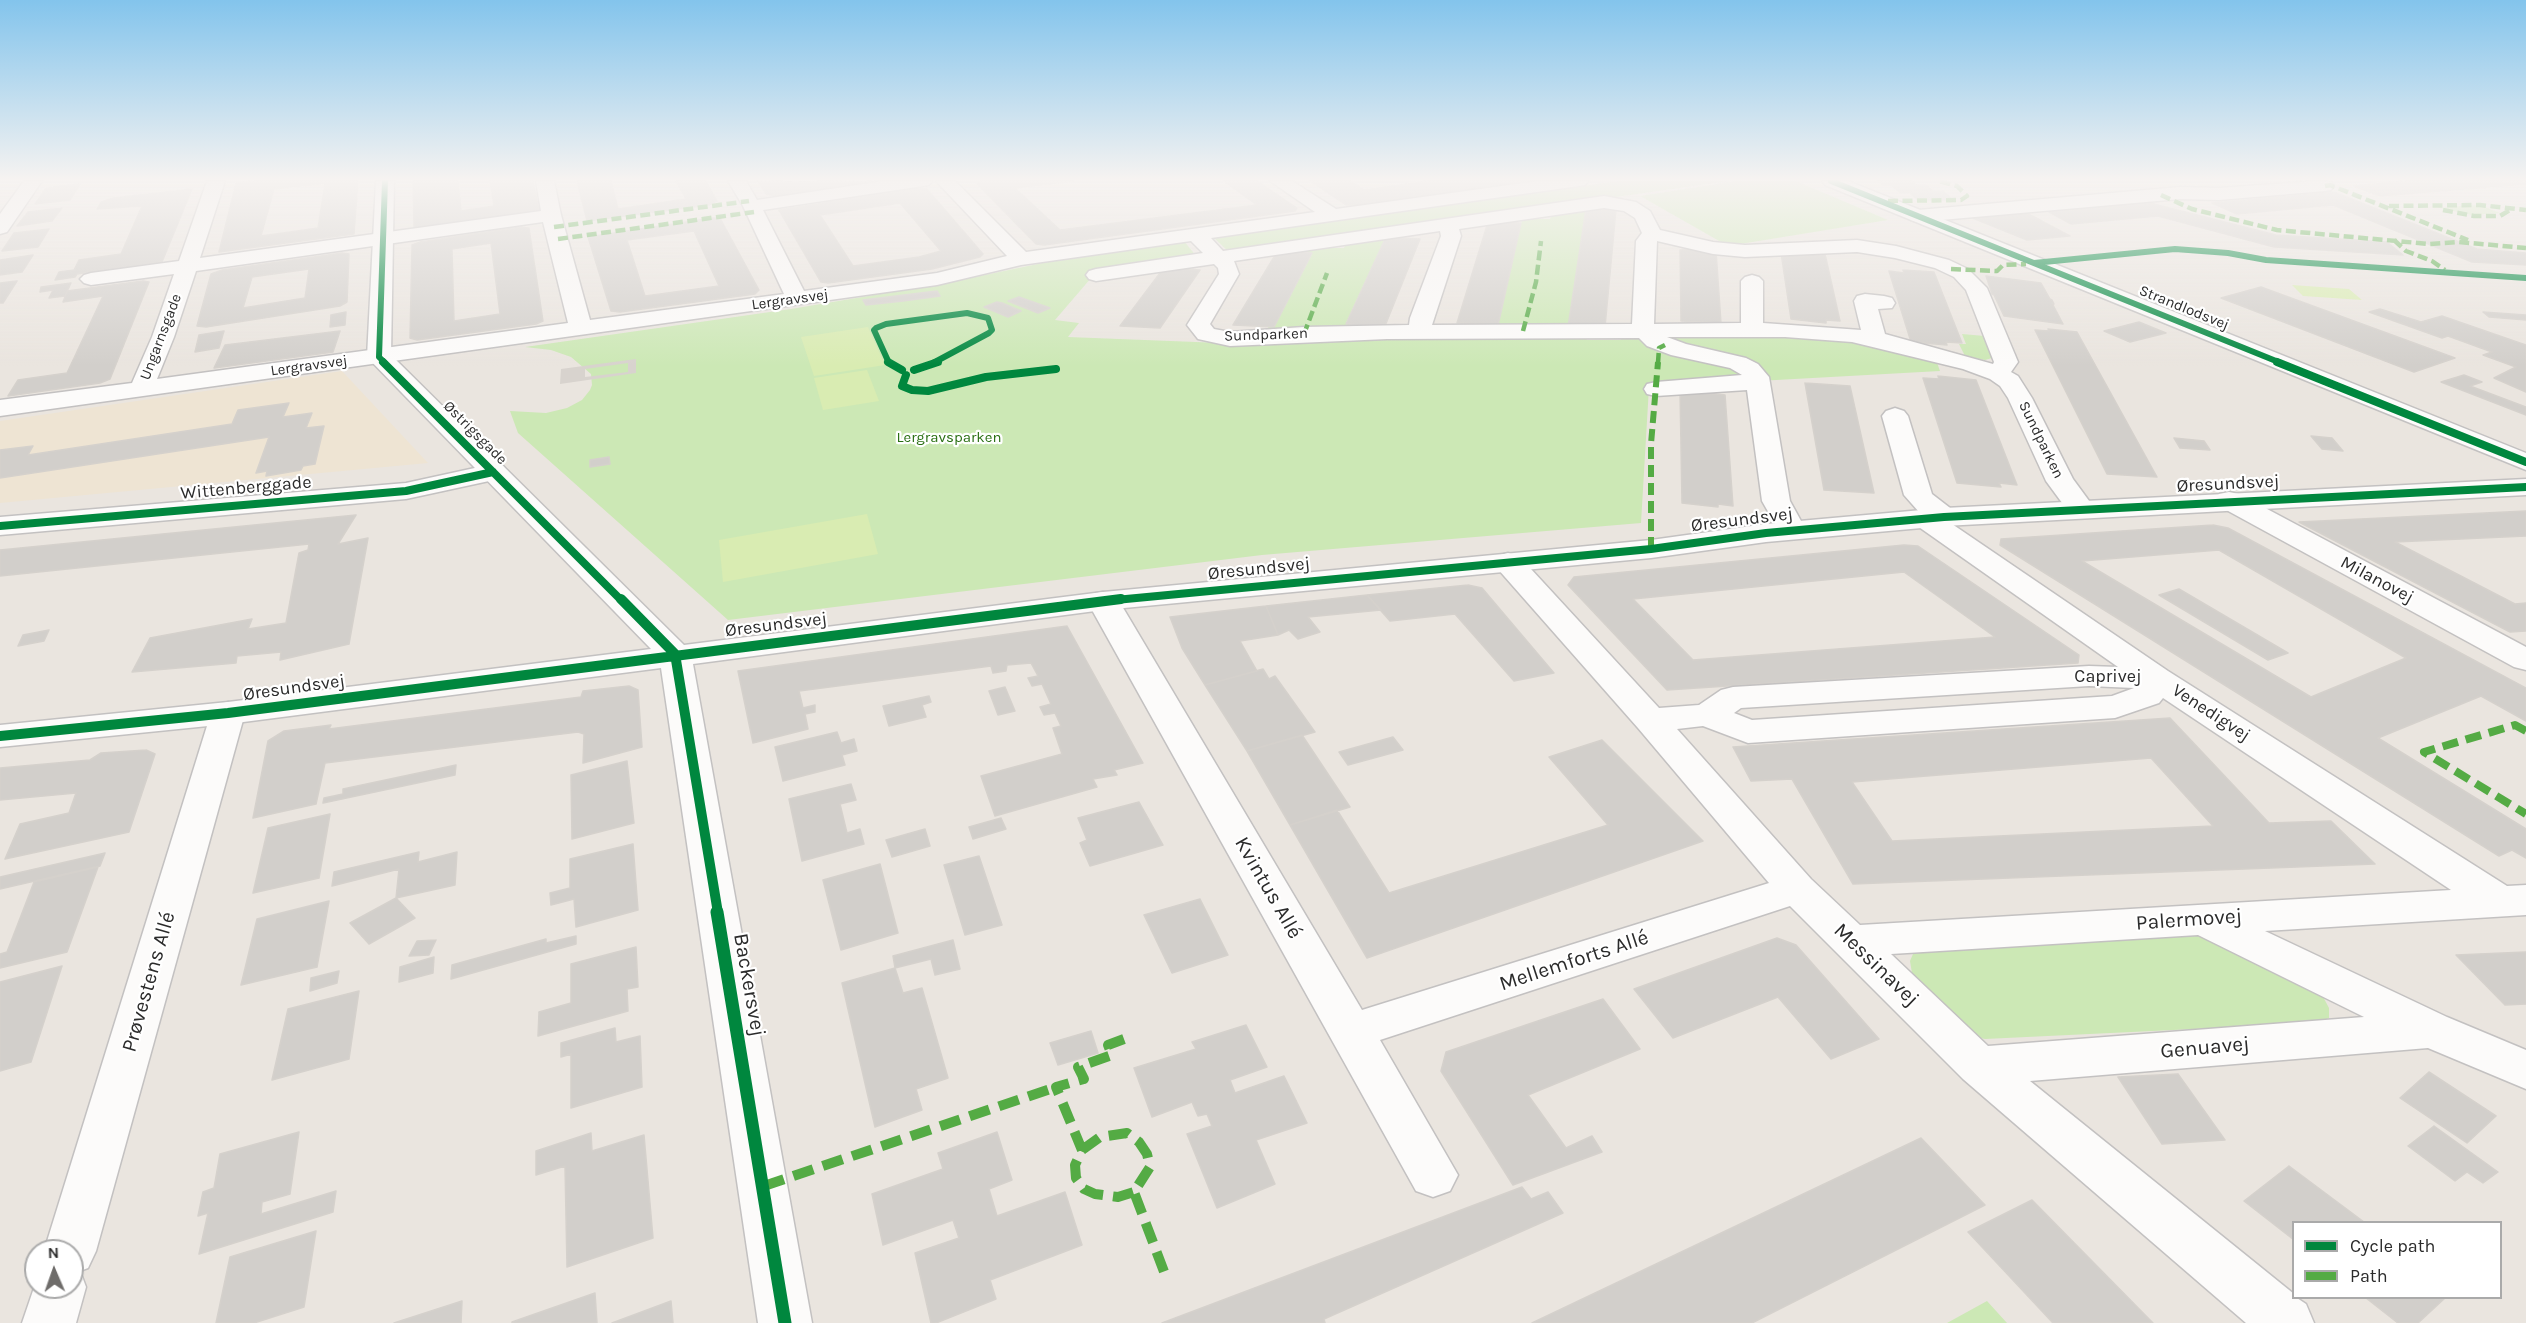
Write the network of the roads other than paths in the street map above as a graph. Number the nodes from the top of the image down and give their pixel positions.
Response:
1 (196, 243) edge
2 (356, 243) edge
3 (383, 243) edge
4 (559, 243) edge
5 (770, 243) edge
6 (1005, 243) edge
7 (1134, 243) edge
8 (1203, 243) edge
9 (1323, 243) edge
10 (1449, 243) edge
11 (1646, 243) edge
12 (1690, 243) edge
13 (1983, 243) edge
14 (1216, 258) junction
15 (1021, 259) junction
16 (188, 266) junction
17 (1096, 274) dead end
18 (91, 279) dead end
19 (1752, 281) dead end
20 (797, 299) junction
21 (1884, 303) dead end
22 (582, 329) junction
23 (1752, 329) junction
24 (1643, 330) junction
25 (1420, 332) junction
26 (1875, 339) junction
27 (378, 357) junction
28 (1998, 374) junction
29 (1759, 383) junction
30 (141, 389) junction
31 (1656, 389) dead end
32 (0, 408) edge
33 (1895, 416) dead end
34 (2526, 462) edge
35 (493, 472) junction
36 (2526, 487) edge
37 (2229, 500) junction
38 (2081, 509) junction
39 (1935, 518) junction
40 (0, 526) edge
41 (1792, 530) junction
42 (1509, 561) junction
43 (1103, 601) junction
44 (675, 654) junction
45 (2526, 660) edge
46 (2156, 678) junction
47 (228, 713) junction
48 (1650, 720) junction
49 (0, 736) edge
50 (1797, 890) junction
51 (2513, 900) edge
52 (2203, 920) junction
53 (1851, 941) junction
54 (2431, 1030) junction
55 (1350, 1032) junction
56 (1979, 1066) junction
57 (2526, 1070) edge
58 (1433, 1175) dead end
59 (74, 1239) edge
60 (56, 1299) edge
61 (49, 1323) edge
62 (785, 1323) edge
63 (2287, 1323) edge

1 - 16 street, Ungarnsgade
2 - 16 street
3 - 27 street
4 - 22 street
5 - 20 street
6 - 15 street
7 - 15 street, Lergravsvej
8 - 14 street, Sundparken
9 - 14 street
10 - 25 street
11 - 24 street
12 - 28 street
13 - 34 street, Strandlodsvej
14 - 17 street
14 - 25 street, Sundparken
15 - 20 street, Lergravsvej
16 - 18 street
16 - 30 street, Ungarnsgade
19 - 23 street
20 - 22 street, Lergravsvej
21 - 26 street
22 - 27 street, Lergravsvej
23 - 24 street, Sundparken
23 - 26 street, Sundparken
24 - 25 street, Sundparken
24 - 29 street
26 - 28 street, Sundparken
27 - 30 street, Lergravsvej
27 - 35 street, Østrigsgade
28 - 38 street, Sundparken
29 - 31 street
29 - 41 street
30 - 32 street, Lergravsvej
33 - 39 street
35 - 40 street, Wittenberggade
35 - 44 street, Østrigsgade
36 - 37 street, Øresundsvej
37 - 38 street, Øresundsvej
37 - 45 street, Milanovej
38 - 39 street, Øresundsvej
39 - 41 street, Øresundsvej
39 - 46 street, Venedigvej
41 - 42 street, Øresundsvej
42 - 43 street, Øresundsvej
42 - 48 street, Messinavej
43 - 44 street, Øresundsvej
43 - 55 street, Kvintus Allé
44 - 47 street, Øresundsvej
44 - 62 street, Backersvej
46 - 48 street, Caprivej
46 - 51 street, Venedigvej
47 - 49 street, Øresundsvej
47 - 59 street, Prøvestens Allé
48 - 50 street, Messinavej
50 - 53 street, Messinavej
50 - 55 street, Mellemforts Allé
51 - 52 street, Palermovej
52 - 53 street, Palermovej
52 - 54 street, Genuavej
53 - 56 street, Messinavej
54 - 56 street, Genuavej
54 - 57 street, Genuavej
55 - 58 street, Kvintus Allé
56 - 63 street, Messinavej
60 - 61 street

